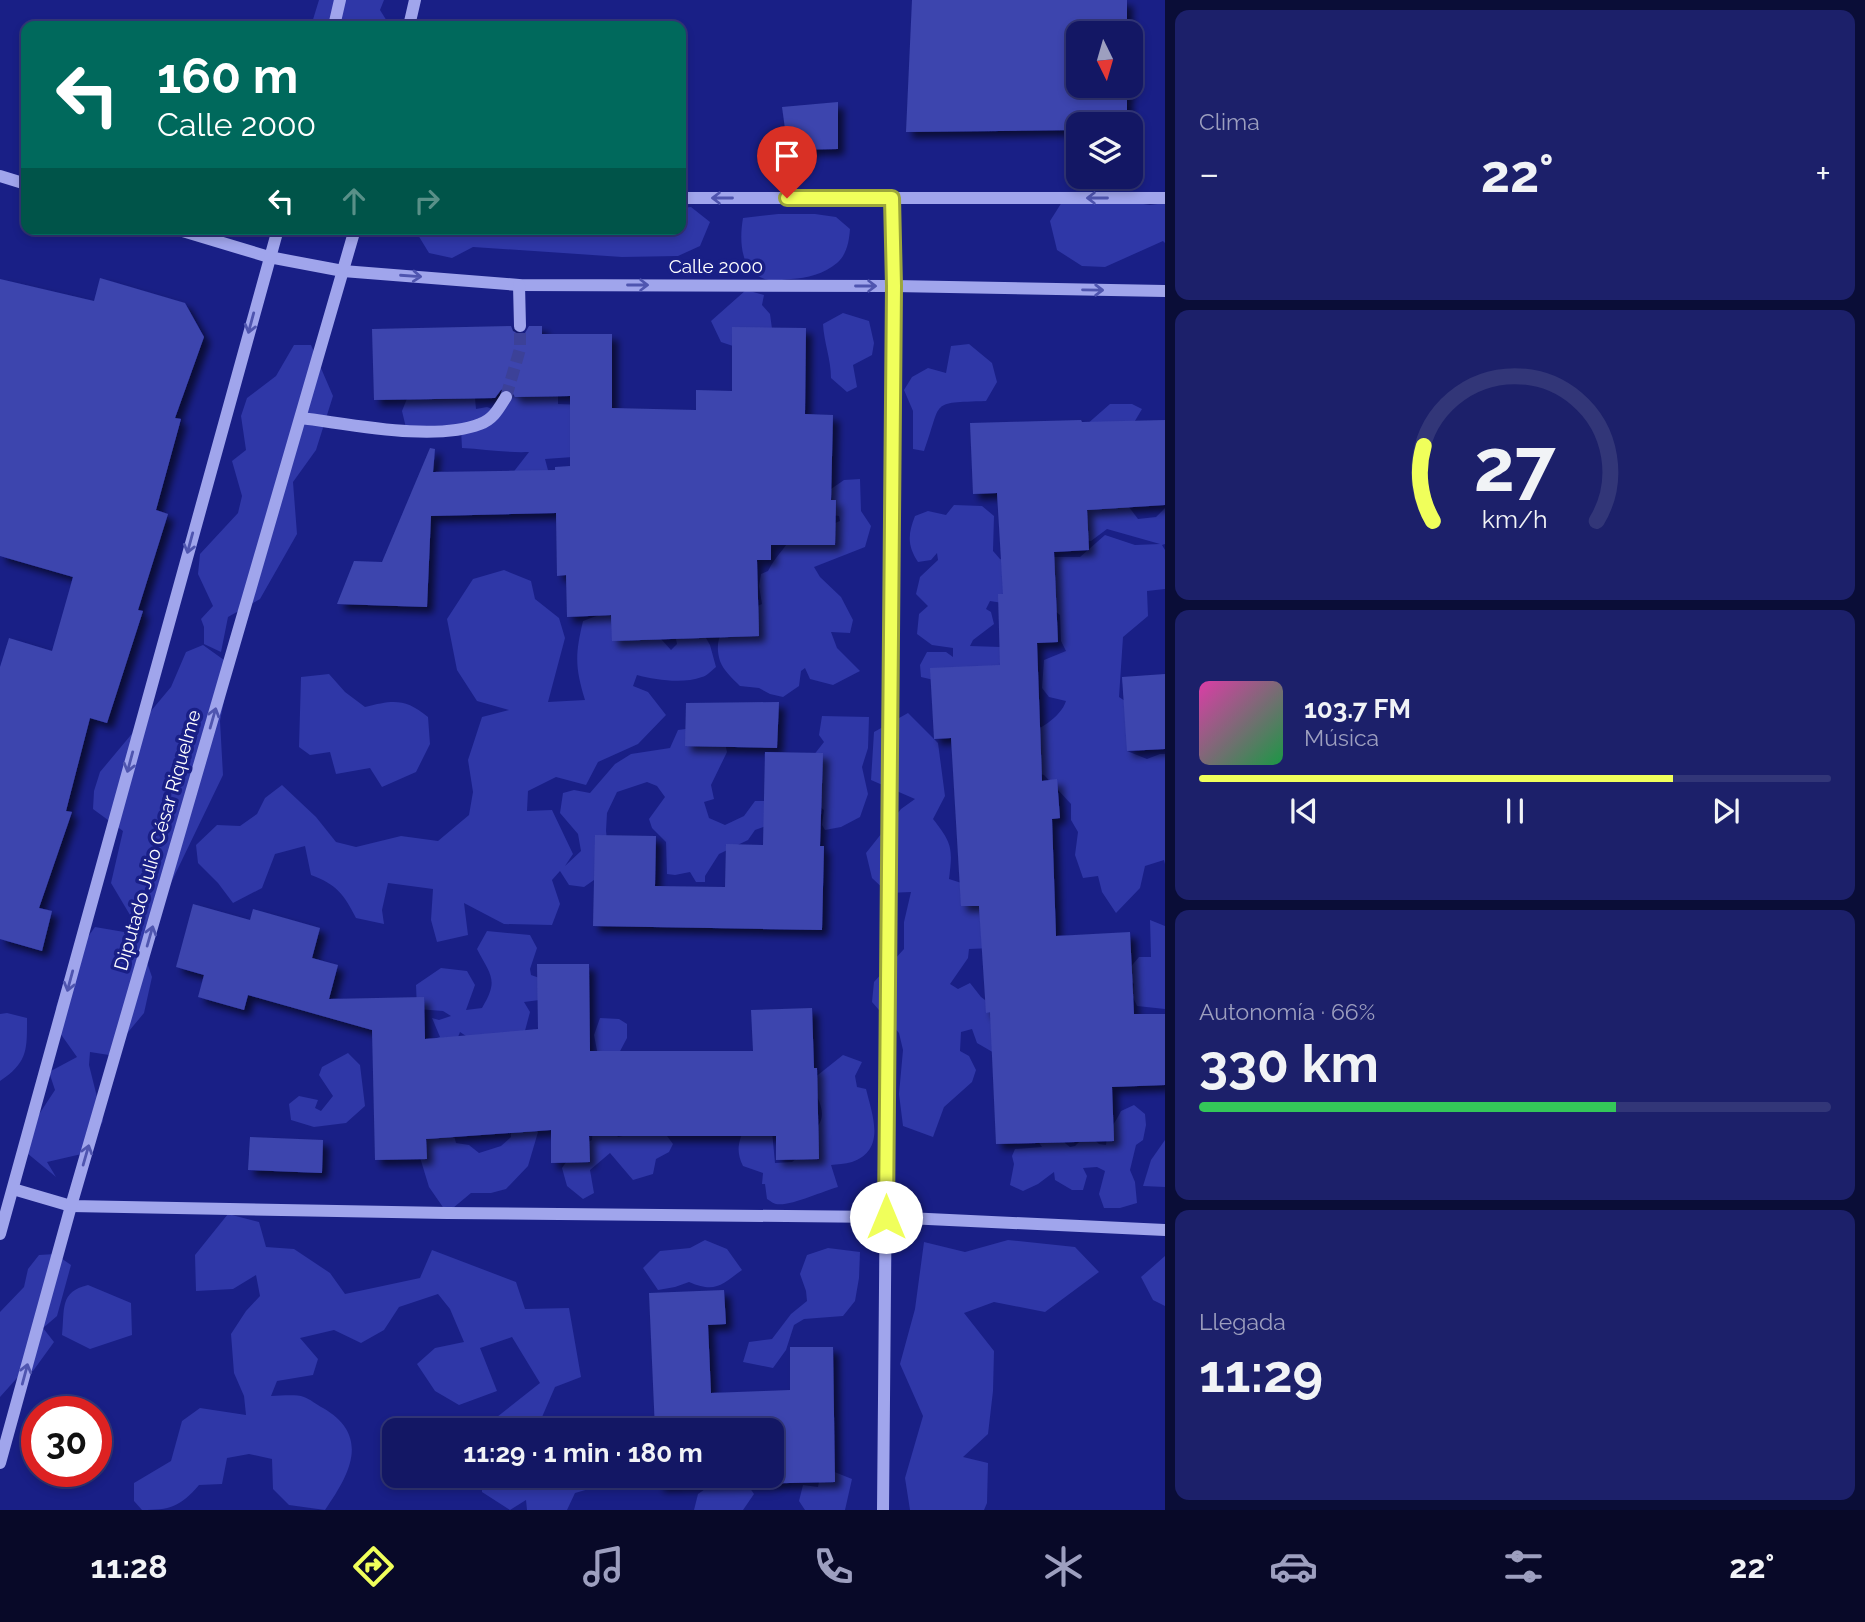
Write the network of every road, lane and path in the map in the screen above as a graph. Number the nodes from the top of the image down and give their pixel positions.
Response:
1 (340, 0) edge
2 (415, 0) edge
3 (335, 21) edge
4 (410, 21) edge
5 (0, 176) edge
6 (21, 182) edge
7 (686, 198) edge
8 (892, 198) junction
9 (1165, 198) edge
10 (196, 235) edge
11 (276, 235) edge
12 (353, 235) edge
13 (269, 257) junction
14 (343, 271) junction
15 (519, 285) junction
16 (894, 286) junction
17 (1165, 291) edge
18 (520, 326) tunnel mouth
19 (506, 397) tunnel mouth
20 (300, 418) junction
21 (13, 1189) junction
22 (71, 1206) junction
23 (886, 1217) junction
24 (1165, 1230) edge
25 (0, 1234) edge
26 (0, 1463) edge
27 (883, 1510) edge

1 - 3 street
2 - 4 street
5 - 6 street
8 -> 7 street
9 -> 8 street
8 - 16 street
10 - 13 street, Calle 2000
11 - 13 street
12 - 14 street, Diputado Julio César Riquelme
13 - 14 street, Calle 2000
13 -> 21 street
14 -> 15 street, Calle 2000
14 - 20 street, Diputado Julio César Riquelme
15 -> 16 street, Calle 2000
15 - 18 street
16 -> 17 street, Calle 2000
16 - 23 street
19 - 20 street
22 -> 20 street, Diputado Julio César Riquelme
21 - 22 street
21 - 25 street
22 - 23 street
26 -> 22 street, Diputado Julio César Riquelme
23 - 24 street
23 - 27 street

